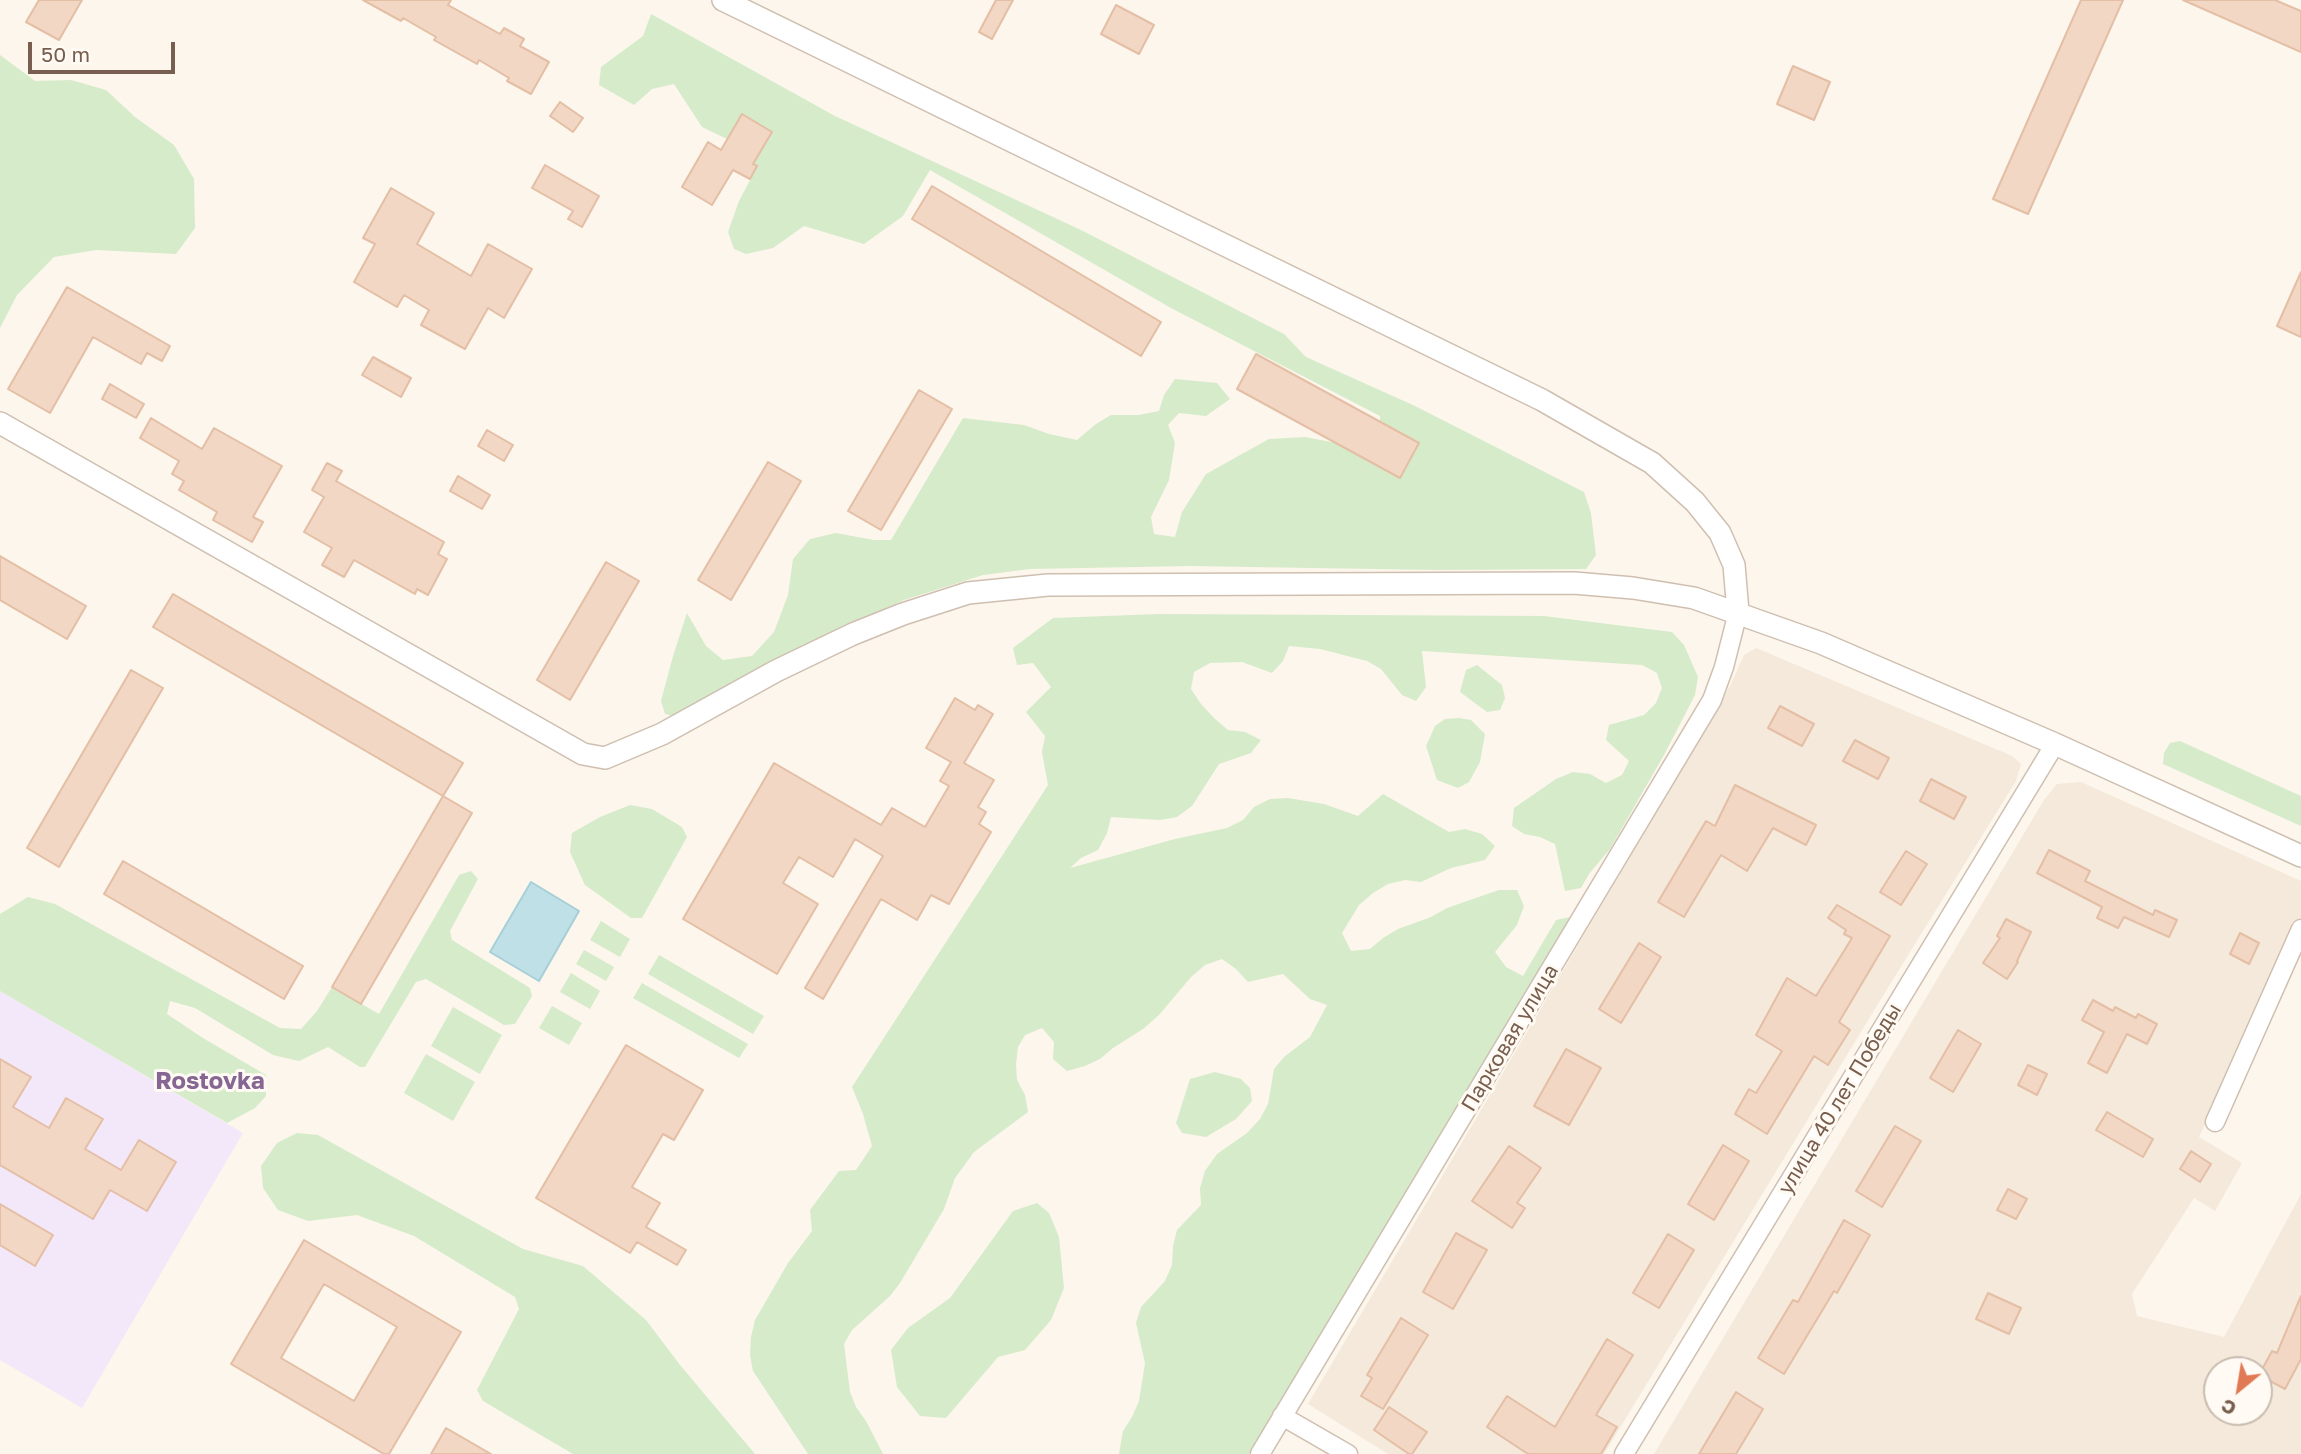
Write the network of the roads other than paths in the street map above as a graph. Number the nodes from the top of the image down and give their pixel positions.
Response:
1 (723, 0) edge
2 (0, 423) edge
3 (1738, 612) junction
4 (2055, 744) junction
5 (2301, 856) edge
6 (2301, 929) edge
7 (2215, 1122) dead end
8 (1282, 1416) junction
9 (1260, 1454) edge
10 (1348, 1454) edge
11 (1624, 1454) edge

1 - 3 street
2 - 3 street
3 - 4 street
3 - 8 street, Парковая улица
4 - 5 street
4 - 11 street, улица 40 лет Победы
6 - 7 street
8 - 9 street, Парковая улица
8 - 10 street

